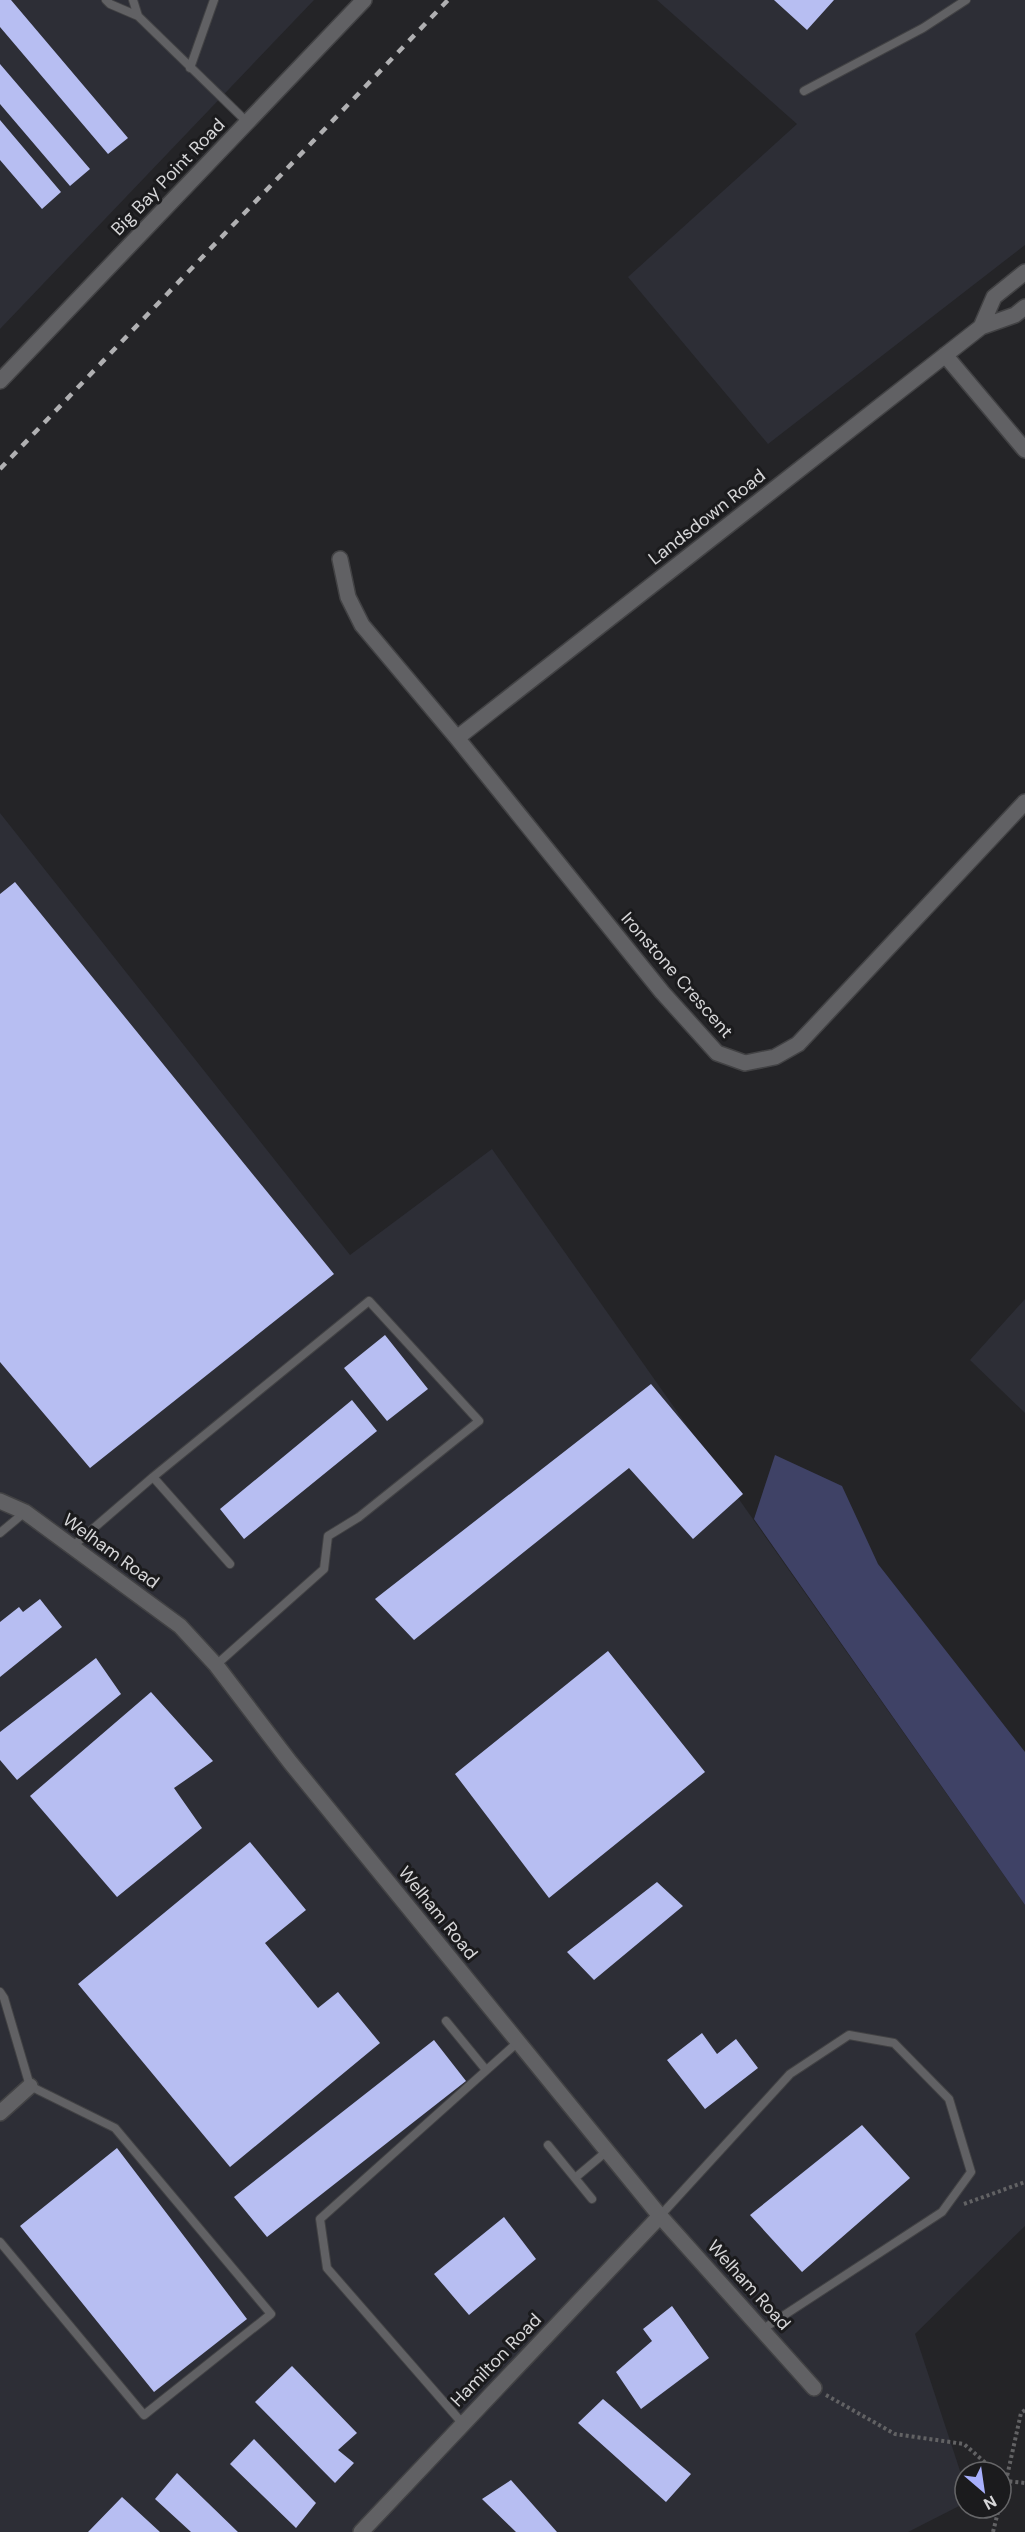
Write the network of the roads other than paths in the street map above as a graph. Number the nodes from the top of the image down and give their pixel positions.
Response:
1 (106, 0) edge
2 (133, 0) edge
3 (214, 0) edge
4 (364, 0) edge
5 (966, 0) edge
6 (138, 16) junction
7 (190, 68) junction
8 (804, 91) dead end
9 (247, 122) junction
10 (1025, 272) edge
11 (1025, 307) edge
12 (981, 327) junction
13 (945, 355) junction
14 (0, 381) edge
15 (1025, 450) edge
16 (340, 559) dead end
17 (457, 738) junction
18 (1025, 802) edge
19 (153, 1477) junction
20 (0, 1501) edge
21 (25, 1512) junction
22 (0, 1533) edge
23 (73, 1546) junction
24 (230, 1564) dead end
25 (216, 1665) junction
26 (1, 1997) edge
27 (446, 2021) dead end
28 (518, 2042) junction
29 (486, 2070) junction
30 (30, 2086) junction
31 (0, 2113) edge
32 (548, 2145) dead end
33 (607, 2151) junction
34 (575, 2178) junction
35 (592, 2199) dead end
36 (660, 2216) junction
37 (0, 2242) edge
38 (763, 2329) junction
39 (814, 2388) road end
40 (463, 2424) junction
41 (362, 2532) edge

1 - 6 lane
2 - 6 lane
3 - 7 lane
4 - 9 street, Big Bay Point Road
5 - 8 lane
6 - 7 lane
7 - 9 lane
9 - 14 street, Big Bay Point Road
10 - 12 street, Landsdown Road
11 - 12 street, Landsdown Road
12 - 13 street, Landsdown Road
13 - 15 street
13 - 17 street, Landsdown Road
16 - 17 street, Ironstone Crescent
17 - 18 street, Ironstone Crescent
19 - 23 lane
19 - 24 lane
19 - 25 lane
20 - 21 street, Welham Road
21 - 22 lane
21 - 23 street, Welham Road
23 - 25 street, Welham Road
25 - 28 street, Welham Road
26 - 30 lane
27 - 29 lane
28 - 29 lane
28 - 33 street, Welham Road
29 - 40 lane
30 - 31 street
30 - 37 lane
32 - 34 lane
33 - 34 lane
33 - 36 street, Welham Road
34 - 35 lane
36 - 38 street, Welham Road
36 - 38 lane
36 - 40 street, Hamilton Road
38 - 39 street, Welham Road
40 - 41 street, Hamilton Road

